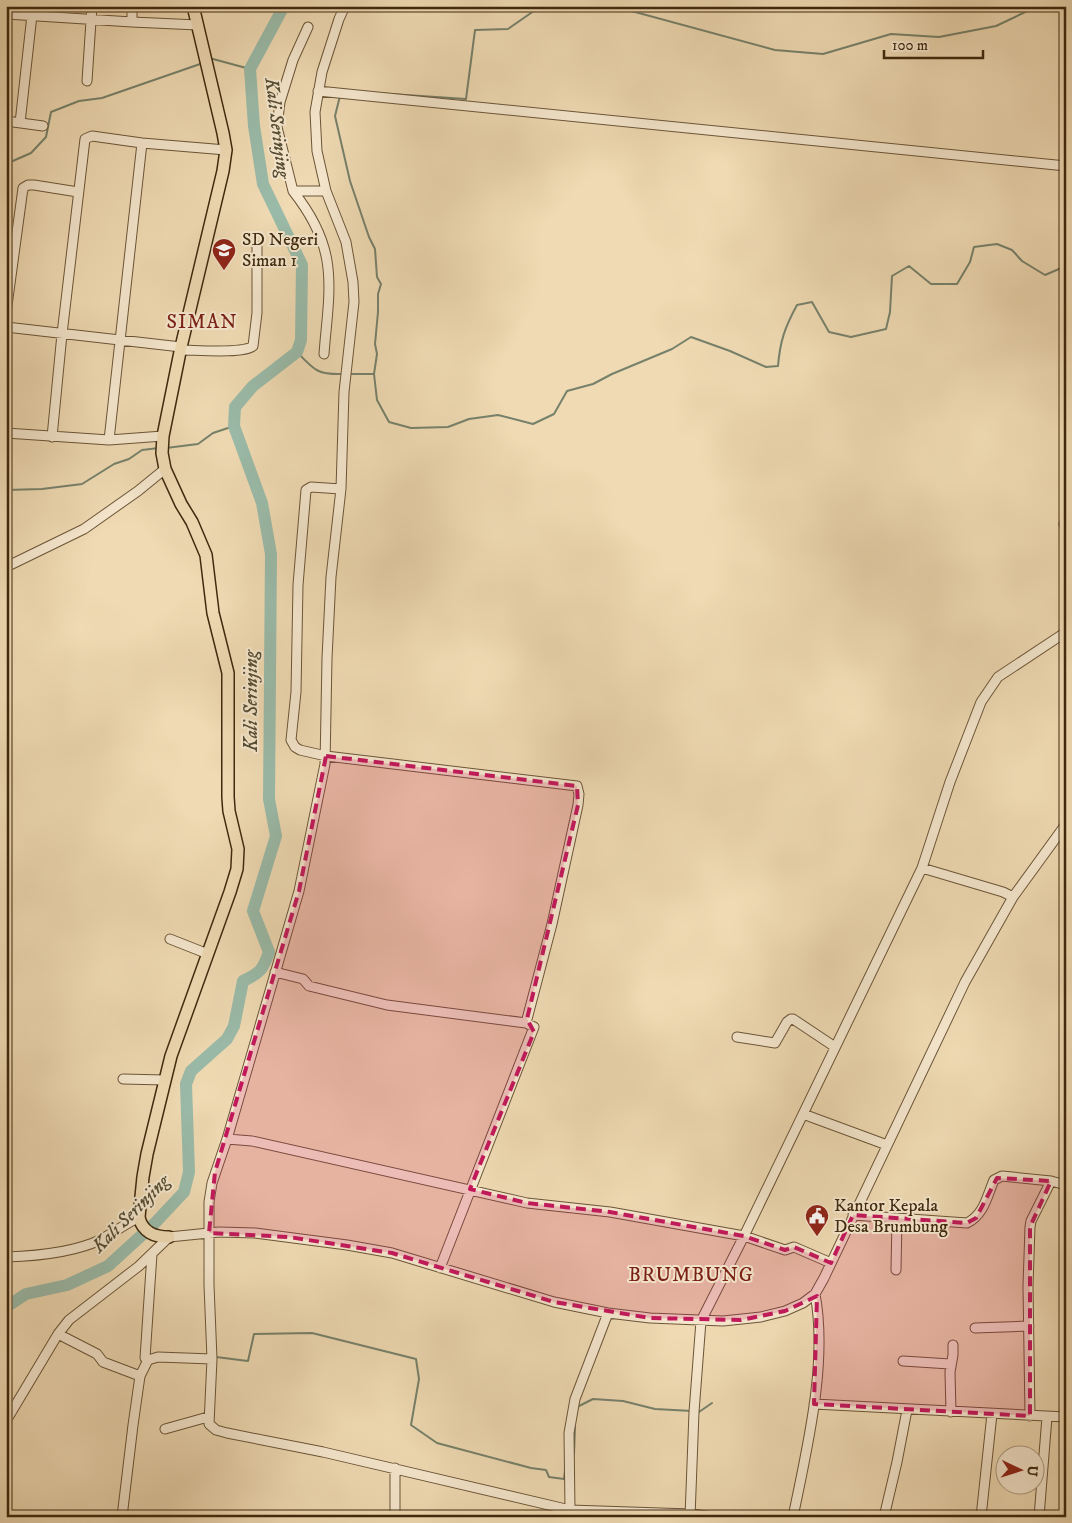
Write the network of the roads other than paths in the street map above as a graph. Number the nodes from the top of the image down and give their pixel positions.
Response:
1 (92, 6) edge
2 (132, 6) edge
3 (193, 6) edge
4 (346, 6) edge
5 (33, 11) edge
6 (6, 14) edge
7 (90, 19) junction
8 (132, 22) junction
9 (198, 25) junction
10 (308, 27) dead end
11 (87, 81) dead end
12 (318, 91) junction
13 (6, 121) edge
14 (20, 123) junction
15 (43, 126) dead end
16 (142, 143) junction
17 (226, 150) junction
18 (1066, 166) edge
19 (293, 191) junction
20 (326, 191) junction
21 (78, 192) junction
22 (257, 246) dead end
23 (6, 313) edge
24 (6, 327) edge
25 (62, 334) junction
26 (121, 340) junction
27 (181, 348) junction
28 (324, 354) dead end
29 (6, 433) edge
30 (52, 437) junction
31 (109, 440) junction
32 (162, 444) junction
33 (165, 469) junction
34 (341, 489) junction
35 (6, 567) edge
36 (1066, 632) edge
37 (326, 756) junction
38 (1066, 824) edge
39 (922, 868) junction
40 (1013, 898) junction
41 (170, 939) dead end
42 (208, 954) junction
43 (275, 972) junction
44 (526, 1024) junction
45 (738, 1037) dead end
46 (835, 1047) junction
47 (123, 1079) dead end
48 (164, 1080) junction
49 (803, 1114) junction
50 (226, 1138) junction
51 (887, 1145) junction
52 (1050, 1181) junction
53 (1066, 1185) edge
54 (470, 1189) junction
55 (853, 1215) junction
56 (897, 1218) junction
57 (144, 1226) junction
58 (209, 1233) junction
59 (744, 1236) junction
60 (168, 1237) junction
61 (152, 1254) junction
62 (6, 1257) edge
63 (831, 1263) junction
64 (440, 1268) junction
65 (896, 1270) dead end
66 (815, 1294) junction
67 (608, 1313) junction
68 (702, 1321) junction
69 (1029, 1326) junction
70 (975, 1328) dead end
71 (58, 1334) junction
72 (953, 1345) dead end
73 (212, 1357) junction
74 (147, 1359) junction
75 (903, 1361) dead end
76 (950, 1364) junction
77 (139, 1376) junction
78 (814, 1404) junction
79 (907, 1410) junction
80 (951, 1412) junction
81 (992, 1414) junction
82 (1030, 1416) junction
83 (1047, 1416) junction
84 (208, 1417) junction
85 (1066, 1417) edge
86 (6, 1421) edge
87 (165, 1429) dead end
88 (395, 1468) junction
89 (570, 1513) edge
90 (691, 1516) edge
91 (122, 1517) edge
92 (395, 1517) edge
93 (714, 1517) edge
94 (793, 1517) edge
95 (884, 1517) edge
96 (981, 1517) edge
97 (1039, 1517) edge

1 - 7 street
2 - 8 street
3 - 9 main road
4 - 12 street
5 - 6 street
5 - 7 street
5 - 14 street
7 - 8 street
7 - 11 street
8 - 9 street
9 - 17 main road
10 - 19 street
12 - 18 street
12 - 20 street
13 - 14 street
14 - 15 street
16 - 17 street
16 - 21 street
16 - 26 street
17 - 27 main road
19 - 20 street
19 - 28 street
20 - 34 street
21 - 23 street
21 - 25 street
22 - 27 street
24 - 25 street
25 - 26 street
25 - 30 street
26 - 27 street
26 - 31 street
27 - 32 main road
29 - 30 street
30 - 31 street
31 - 32 street
32 - 33 main road
33 - 35 street
33 - 42 main road
34 - 37 street
34 - 37 street
36 - 39 street
37 - 43 street
37 - 44 street
38 - 40 street
39 - 40 street
39 - 46 street
40 - 51 street
41 - 42 street
42 - 48 main road
43 - 44 street
43 - 50 street
44 - 54 street
45 - 46 street
46 - 49 street
47 - 48 street
48 - 57 main road
49 - 51 street
49 - 59 street
50 - 54 street
50 - 58 street
51 - 55 street
52 - 53 street
52 - 56 street
52 - 69 street
54 - 59 street
54 - 64 street
55 - 56 street
55 - 63 street
56 - 65 street
57 - 60 main road
57 - 62 street
58 - 60 street
58 - 64 street
58 - 73 street
59 - 63 street
59 - 68 street
60 - 61 street
61 - 71 street
61 - 74 street
63 - 66 street
64 - 67 street
66 - 68 street
66 - 78 street
67 - 68 street
67 - 89 street
68 - 90 street
69 - 70 street
69 - 82 street
71 - 77 street
71 - 86 street
72 - 76 street
73 - 74 street
73 - 84 street
74 - 77 street
75 - 76 street
76 - 80 street
77 - 91 street
78 - 79 street
78 - 94 street
79 - 80 street
79 - 95 street
80 - 81 street
81 - 82 street
81 - 96 street
82 - 83 street
83 - 85 street
83 - 97 street
84 - 87 street
84 - 88 street
88 - 89 street
88 - 92 street
89 - 90 street
90 - 93 street

